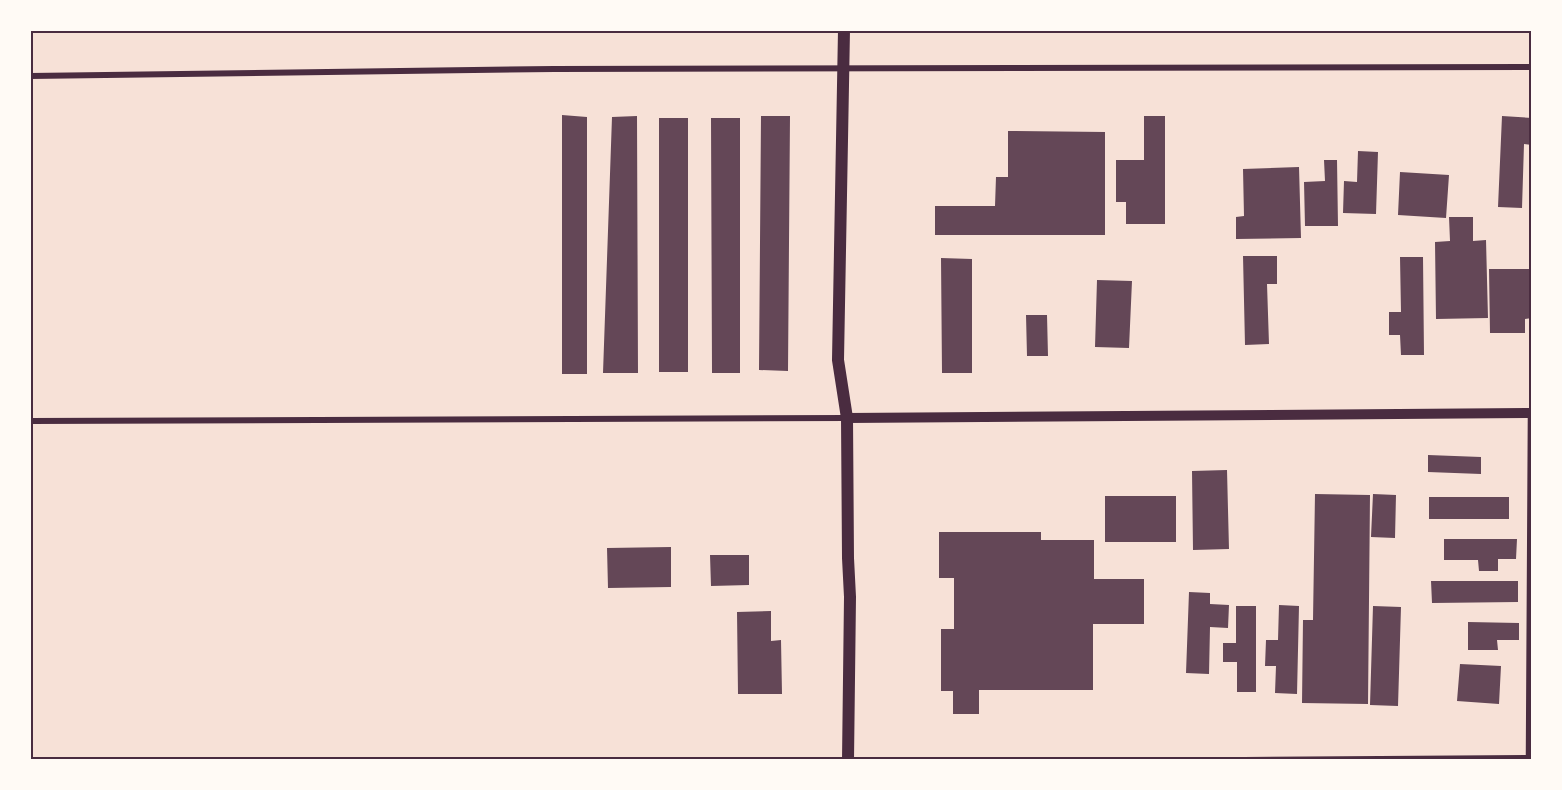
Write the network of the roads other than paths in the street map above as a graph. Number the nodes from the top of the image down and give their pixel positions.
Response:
1 (844, 30) edge
2 (1532, 67) edge
3 (844, 69) junction
4 (30, 76) edge
5 (1531, 413) edge
6 (847, 417) junction
7 (30, 421) edge
8 (1530, 758) edge
9 (848, 760) edge
10 (1244, 760) edge

1 - 3 main road
2 - 3 street
3 - 4 street
3 - 6 main road
5 - 6 street
5 - 8 lane
6 - 7 street
6 - 9 main road
8 - 10 street

